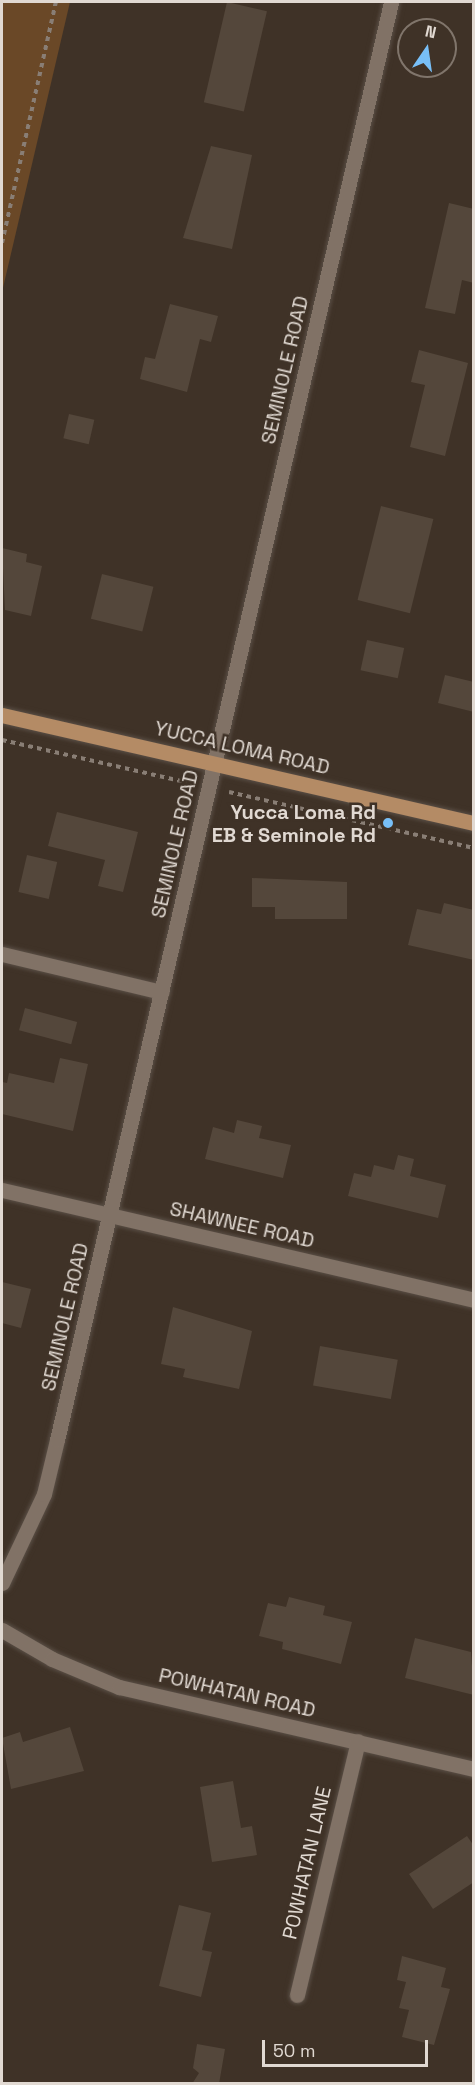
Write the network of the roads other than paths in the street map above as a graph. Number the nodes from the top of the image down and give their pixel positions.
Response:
1 (391, 2) edge
2 (2, 715) edge
3 (216, 764) junction
4 (474, 823) edge
5 (2, 954) edge
6 (162, 992) junction
7 (2, 1190) edge
8 (111, 1215) junction
9 (474, 1300) edge
10 (2, 1582) edge
11 (2, 1630) edge
12 (358, 1741) junction
13 (474, 1769) edge
14 (297, 1995) dead end

1 - 3 street, SEMINOLE ROAD
2 - 3 main road, YUCCA LOMA ROAD
3 - 4 main road, YUCCA LOMA ROAD
3 - 6 street, SEMINOLE ROAD
5 - 6 street
6 - 8 street, SEMINOLE ROAD
7 - 8 street, SHAWNEE ROAD
8 - 9 street, SHAWNEE ROAD
8 - 10 street, SEMINOLE ROAD
11 - 12 street, POWHATAN ROAD
12 - 13 street, POWHATAN ROAD
12 - 14 street, POWHATAN LANE

